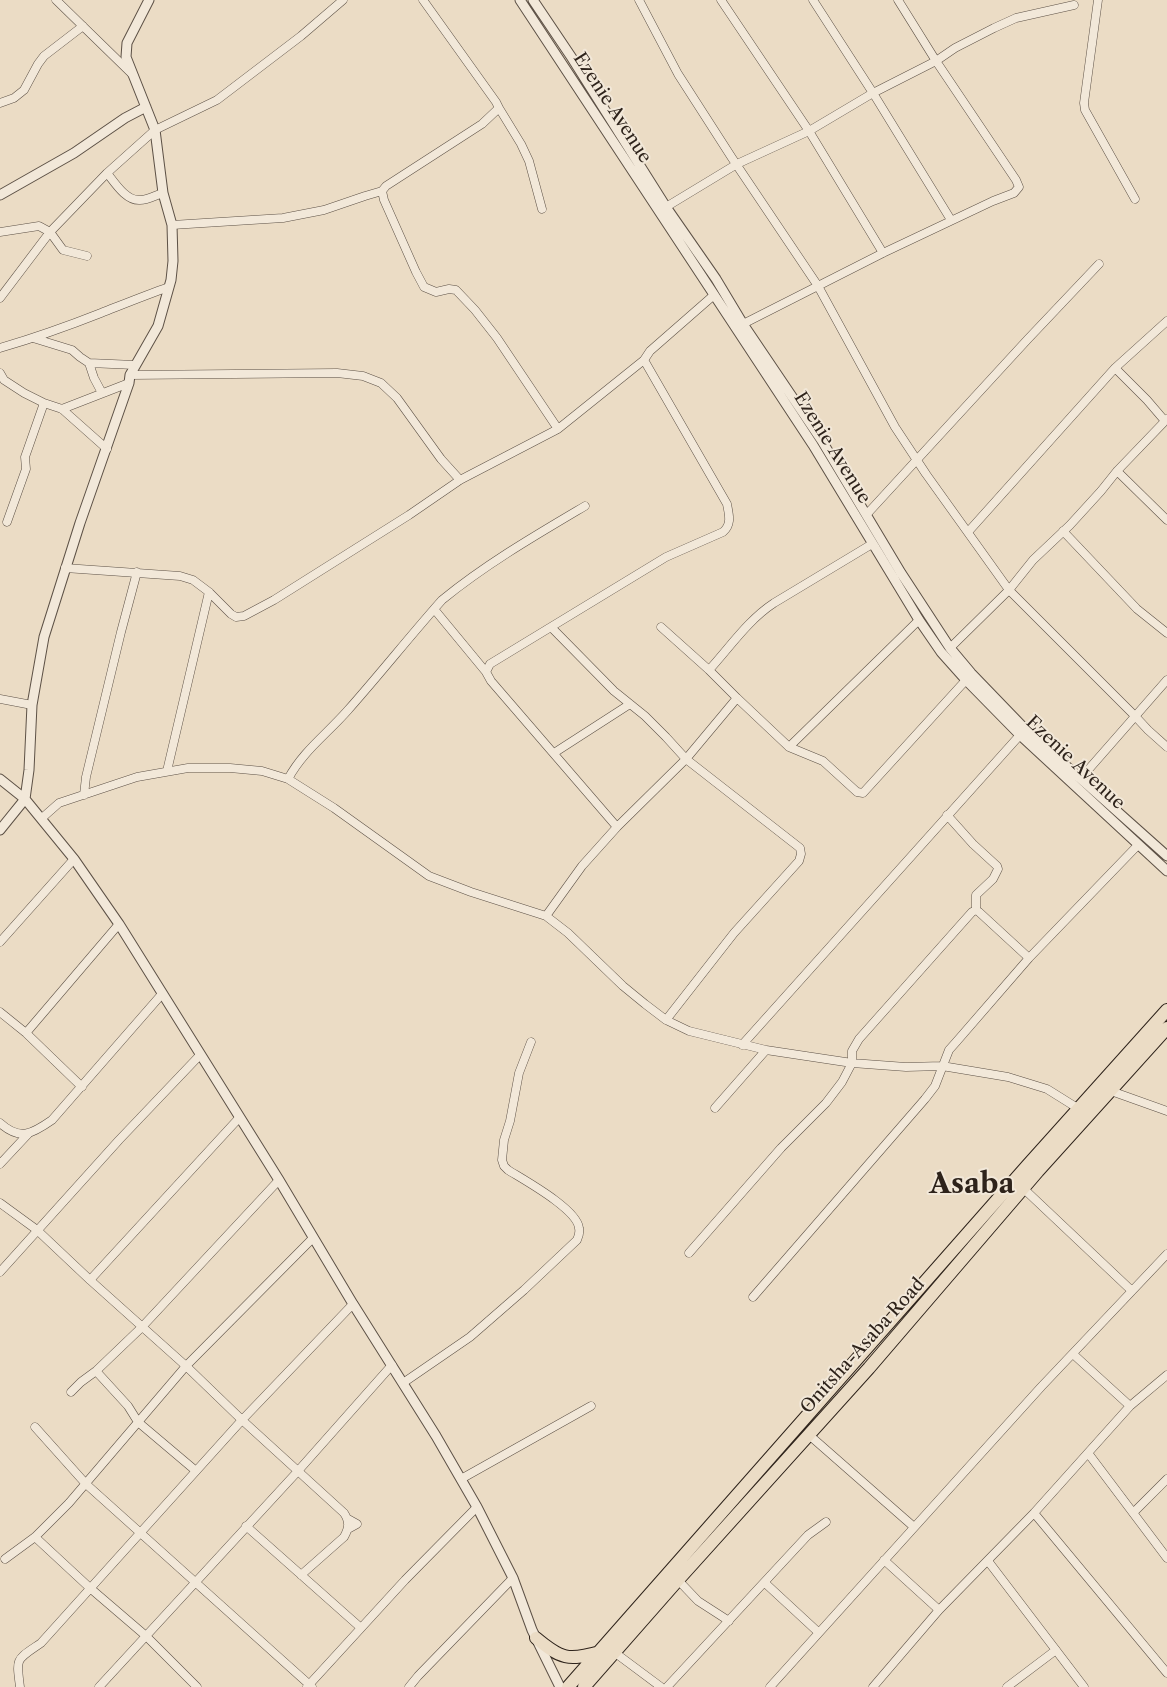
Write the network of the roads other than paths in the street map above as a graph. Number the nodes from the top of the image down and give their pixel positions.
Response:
1 (56, 0) edge
2 (149, 0) edge
3 (343, 0) edge
4 (424, 0) edge
5 (520, 0) edge
6 (533, 0) edge
7 (639, 0) edge
8 (721, 0) edge
9 (813, 0) edge
10 (898, 0) edge
11 (1098, 0) edge
12 (1074, 5) dead end
13 (83, 26) junction
14 (554, 32) junction
15 (546, 38) junction
16 (936, 61) junction
17 (134, 76) junction
18 (873, 94) junction
19 (0, 103) edge
20 (146, 107) junction
21 (499, 108) junction
22 (155, 130) junction
23 (809, 131) junction
24 (633, 161) junction
25 (737, 164) junction
26 (107, 174) junction
27 (382, 191) junction
28 (163, 193) junction
29 (0, 195) edge
30 (1135, 199) dead end
31 (666, 207) junction
32 (542, 209) dead end
33 (951, 220) junction
34 (172, 225) junction
35 (0, 232) edge
36 (50, 232) junction
37 (883, 253) junction
38 (87, 256) dead end
39 (1099, 264) dead end
40 (818, 286) junction
41 (169, 287) junction
42 (714, 295) junction
43 (0, 298) edge
44 (1167, 321) edge
45 (743, 324) junction
46 (33, 338) junction
47 (0, 348) edge
48 (644, 360) junction
49 (89, 363) junction
50 (135, 364) junction
51 (1115, 368) junction
52 (0, 373) edge
53 (130, 379) junction
54 (102, 393) junction
55 (44, 403) junction
56 (62, 409) junction
57 (1166, 420) edge
58 (558, 429) junction
59 (107, 449) junction
60 (917, 460) junction
61 (1117, 471) junction
62 (460, 480) junction
63 (849, 485) junction
64 (840, 491) junction
65 (585, 506) dead end
66 (867, 514) junction
67 (1167, 520) edge
68 (7, 522) dead end
69 (968, 532) junction
70 (1063, 532) junction
71 (872, 544) junction
72 (65, 568) junction
73 (137, 572) junction
74 (1009, 590) junction
75 (209, 592) junction
76 (434, 609) junction
77 (919, 620) junction
78 (551, 627) junction
79 (661, 627) dead end
80 (1167, 634) edge
81 (950, 648) junction
82 (709, 670) junction
83 (486, 672) junction
84 (966, 680) junction
85 (1167, 680) edge
86 (737, 698) junction
87 (0, 699) edge
88 (630, 704) junction
89 (32, 705) junction
90 (1135, 716) junction
91 (1020, 735) junction
92 (788, 747) junction
93 (1167, 747) edge
94 (554, 753) junction
95 (686, 759) junction
96 (167, 771) junction
97 (0, 778) edge
98 (1081, 778) junction
99 (288, 779) junction
100 (84, 795) junction
101 (25, 799) junction
102 (947, 815) junction
103 (42, 818) junction
104 (617, 827) junction
105 (0, 830) edge
106 (1138, 845) junction
107 (1167, 856) edge
108 (74, 859) junction
109 (1167, 871) edge
110 (976, 910) junction
111 (546, 916) junction
112 (119, 924) junction
113 (0, 942) edge
114 (1029, 958) junction
115 (162, 994) junction
116 (1167, 1010) edge
117 (0, 1012) edge
118 (666, 1020) junction
119 (1167, 1028) edge
120 (26, 1033) junction
121 (531, 1042) dead end
122 (742, 1045) junction
123 (766, 1050) junction
124 (200, 1055) junction
125 (852, 1063) junction
126 (942, 1066) junction
127 (82, 1087) junction
128 (1111, 1091) junction
129 (715, 1108) dead end
130 (1079, 1109) junction
131 (1167, 1111) edge
132 (239, 1118) junction
133 (0, 1123) edge
134 (29, 1134) junction
135 (0, 1164) edge
136 (279, 1180) junction
137 (1024, 1189) junction
138 (0, 1203) edge
139 (37, 1230) junction
140 (313, 1238) junction
141 (689, 1253) dead end
142 (1167, 1254) edge
143 (0, 1272) edge
144 (90, 1280) junction
145 (1132, 1291) junction
146 (753, 1298) dead end
147 (908, 1302) junction
148 (353, 1304) junction
149 (920, 1309) junction
150 (142, 1327) junction
151 (1073, 1354) junction
152 (392, 1365) junction
153 (186, 1366) junction
154 (96, 1371) junction
155 (1167, 1375) edge
156 (403, 1383) junction
157 (71, 1392) dead end
158 (591, 1406) dead end
159 (1130, 1406) junction
160 (242, 1420) junction
161 (138, 1422) junction
162 (35, 1427) dead end
163 (808, 1434) junction
164 (1088, 1453) junction
165 (196, 1471) junction
166 (298, 1471) junction
167 (461, 1479) junction
168 (1167, 1480) edge
169 (86, 1484) junction
170 (477, 1506) junction
171 (1034, 1513) junction
172 (1133, 1513) junction
173 (826, 1522) dead end
174 (246, 1526) junction
175 (914, 1527) junction
176 (140, 1532) junction
177 (35, 1537) junction
178 (1167, 1558) edge
179 (5, 1559) dead end
180 (884, 1560) junction
181 (988, 1561) junction
182 (301, 1575) junction
183 (513, 1578) junction
184 (678, 1580) junction
185 (196, 1583) junction
186 (765, 1583) junction
187 (90, 1588) junction
188 (939, 1610) junction
189 (729, 1621) junction
190 (361, 1628) junction
191 (818, 1632) junction
192 (146, 1636) junction
193 (536, 1638) junction
194 (1056, 1650) junction
195 (600, 1652) junction
196 (614, 1652) junction
197 (1167, 1673) edge
198 (309, 1686) edge
199 (20, 1687) edge
200 (99, 1687) edge
201 (197, 1687) edge
202 (409, 1687) edge
203 (560, 1687) edge
204 (568, 1687) edge
205 (584, 1687) edge
206 (661, 1687) edge
207 (667, 1687) edge
208 (770, 1687) edge
209 (873, 1687) edge
210 (1007, 1687) edge
211 (1084, 1687) edge

1 - 13 street
2 - 17 street
3 - 22 street
4 - 21 street
5 - 15 street, Ezenie Avenue
6 - 14 street, Ezenie Avenue
7 - 25 street
8 - 23 street
9 - 18 street
10 - 16 street
11 - 30 street
12 - 16 street
13 - 17 street
13 - 19 street
14 - 15 street
14 - 24 street, Ezenie Avenue
15 - 24 street, Ezenie Avenue
16 - 18 street
16 - 33 street
17 - 20 street
18 - 23 street
18 - 33 street
20 - 22 street
20 - 29 street
21 - 27 street
21 - 32 street
22 - 26 street
22 - 28 street
23 - 25 street
23 - 37 street
24 - 31 street, Ezenie Avenue
24 - 42 street, Ezenie Avenue
25 - 31 street
25 - 40 street
26 - 28 street
26 - 36 street
27 - 34 street
27 - 58 street
28 - 34 street
31 - 45 street, Ezenie Avenue
33 - 37 street
34 - 41 street
35 - 36 street
36 - 38 street
36 - 43 street
37 - 40 street
39 - 60 street
40 - 45 street
40 - 60 street
41 - 46 street
41 - 50 street
42 - 48 street
42 - 64 street, Ezenie Avenue
44 - 51 street
45 - 63 street, Ezenie Avenue
46 - 47 street
46 - 49 street
48 - 58 street
48 - 78 street
49 - 50 street
49 - 54 street
50 - 53 street
51 - 57 street
51 - 69 street
52 - 55 street
53 - 54 street
53 - 59 street
53 - 62 street
54 - 56 street
55 - 56 street
55 - 68 street
56 - 59 street
57 - 61 street
58 - 62 street
59 - 72 street
60 - 66 street
60 - 69 street
61 - 67 street
61 - 70 street
62 - 75 street
63 - 64 street
63 - 66 street, Ezenie Avenue
64 - 71 street, Ezenie Avenue
65 - 76 street
66 - 81 street, Ezenie Avenue
69 - 74 street
70 - 74 street
70 - 80 street
71 - 77 street, Ezenie Avenue
71 - 82 street
72 - 73 street
72 - 89 street
73 - 75 street
73 - 100 street
74 - 81 street
74 - 90 street
75 - 96 street
76 - 83 street
76 - 99 street
77 - 84 street, Ezenie Avenue
77 - 92 street
78 - 83 street
78 - 88 street
79 - 82 street
81 - 98 street, Ezenie Avenue
82 - 86 street
83 - 94 street
84 - 91 street, Ezenie Avenue
84 - 92 street
85 - 90 street
86 - 92 street
86 - 95 street
87 - 89 street
88 - 94 street
88 - 95 street
89 - 101 street
90 - 93 street
90 - 98 street
91 - 102 street
91 - 106 street, Ezenie Avenue
94 - 104 street
95 - 104 street
95 - 118 street
96 - 99 street
96 - 100 street
97 - 101 street
98 - 107 street, Ezenie Avenue
99 - 111 street
100 - 103 street
101 - 103 street
101 - 105 street
102 - 110 street
102 - 122 street
103 - 108 street
104 - 111 street
106 - 109 street, Ezenie Avenue
106 - 114 street
108 - 112 street
108 - 113 street
110 - 114 street
110 - 125 street
111 - 118 street
112 - 115 street
112 - 120 street
114 - 126 street
115 - 124 street
115 - 127 street
116 - 130 highway
117 - 120 street
118 - 122 street
119 - 128 highway, Onitsha-Asaba Road
120 - 127 street
121 - 156 street
122 - 123 street
123 - 125 street
123 - 129 street
124 - 132 street
124 - 139 street
125 - 126 street
125 - 141 street
126 - 130 street
126 - 146 street
127 - 134 street
128 - 131 street
128 - 137 highway, Onitsha-Asaba Road
130 - 147 highway
132 - 136 street
132 - 144 street
133 - 134 street
134 - 135 street
136 - 140 street
136 - 150 street
137 - 145 street
137 - 149 highway, Onitsha-Asaba Road
138 - 139 street
139 - 143 street
139 - 144 street
140 - 148 street
140 - 153 street
142 - 145 street
144 - 150 street
145 - 151 street
147 - 149 highway
147 - 195 highway
148 - 152 street
148 - 160 street
149 - 163 highway, Onitsha-Asaba Road
150 - 153 street
150 - 154 street
151 - 159 street
151 - 175 street
152 - 156 street
152 - 166 street
153 - 160 street
153 - 161 street
154 - 157 street
154 - 161 street
155 - 159 street
156 - 167 street
158 - 167 street
159 - 164 street
160 - 165 street
160 - 166 street
161 - 165 street
161 - 169 street
162 - 169 street
163 - 175 street
163 - 184 highway, Onitsha-Asaba Road
164 - 171 street
164 - 172 street
165 - 176 street
166 - 174 street
166 - 182 street
167 - 170 street
168 - 172 street
169 - 176 street
169 - 177 street
170 - 183 street
170 - 190 street
171 - 181 street
171 - 197 street
172 - 178 street
173 - 186 street
174 - 182 street
174 - 185 street
175 - 180 street
176 - 185 street
176 - 187 street
177 - 179 street
177 - 187 street
180 - 188 street
180 - 191 street
181 - 188 street
181 - 194 street
182 - 190 street
183 - 193 street
183 - 202 street
184 - 189 street
184 - 196 highway, Onitsha-Asaba Road
185 - 192 street
185 - 198 street
186 - 189 street
186 - 191 street
187 - 192 street
187 - 199 street
188 - 209 street
189 - 207 street
190 - 198 street
191 - 208 street
192 - 200 street
192 - 201 street
193 - 195 highway
193 - 203 street
194 - 210 street
194 - 211 street
195 - 204 highway
196 - 205 highway, Onitsha-Asaba Road
196 - 206 street

